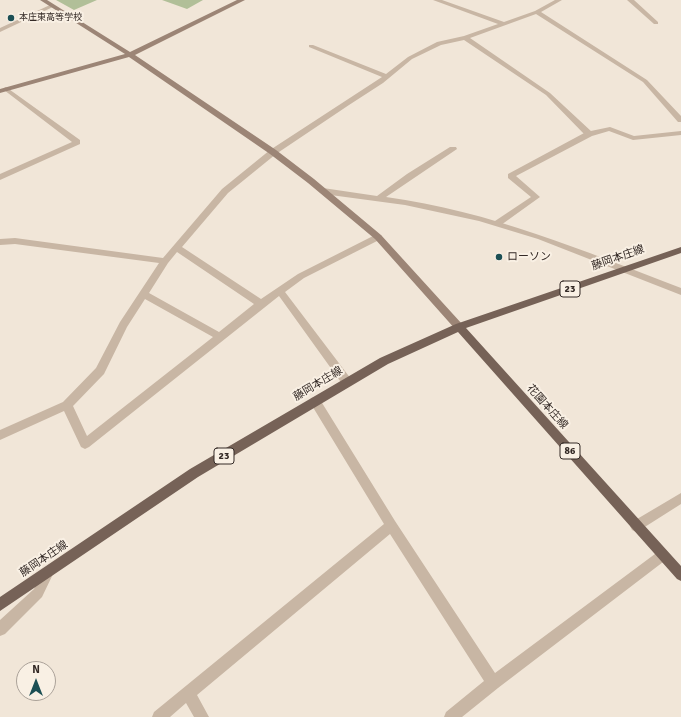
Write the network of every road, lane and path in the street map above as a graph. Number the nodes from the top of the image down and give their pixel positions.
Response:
1 (43, 0) edge
2 (242, 0) edge
3 (436, 0) edge
4 (558, 0) edge
5 (630, 0) edge
6 (52, 6) junction
7 (537, 12) junction
8 (656, 23) dead end
9 (504, 24) junction
10 (0, 30) edge
11 (465, 38) junction
12 (311, 46) dead end
13 (130, 54) junction
14 (387, 77) junction
15 (3, 90) edge
16 (681, 120) edge
17 (681, 133) edge
18 (590, 134) junction
19 (453, 149) dead end
20 (273, 152) junction
21 (0, 177) edge
22 (323, 191) junction
23 (378, 199) junction
24 (498, 223) junction
25 (378, 237) junction
26 (0, 242) edge
27 (177, 248) junction
28 (681, 250) edge
29 (164, 261) junction
30 (626, 270) junction
31 (280, 291) junction
32 (681, 292) edge
33 (144, 294) junction
34 (261, 304) junction
35 (459, 327) junction
36 (219, 336) junction
37 (347, 382) junction
38 (315, 401) junction
39 (67, 405) junction
40 (0, 435) edge
41 (681, 498) edge
42 (391, 525) junction
43 (636, 526) junction
44 (663, 555) junction
45 (48, 572) junction
46 (681, 575) edge
47 (2, 600) edge
48 (0, 629) edge
49 (493, 683) junction
50 (188, 693) junction
51 (159, 717) edge
52 (202, 717) edge
53 (451, 717) edge

1 - 6 street
2 - 13 street
3 - 9 street
4 - 7 street
5 - 8 street
6 - 10 street
6 - 13 street
7 - 9 street
7 - 16 street
9 - 11 street
11 - 14 street
11 - 18 street
12 - 14 street
13 - 15 street
13 - 20 street
14 - 20 street
15 - 21 street
17 - 18 street
18 - 24 street
19 - 23 street
20 - 22 street
20 - 27 street
22 - 23 street
22 - 25 street
23 - 24 street
24 - 30 street
25 - 31 street
25 - 35 street
26 - 29 street
27 - 29 street
27 - 34 street
28 - 30 main road, 藤岡本庄線 / 23
29 - 33 street
30 - 32 street
30 - 35 main road, 藤岡本庄線 / 23
31 - 34 street
31 - 37 street
33 - 36 street
33 - 39 street
34 - 36 street
35 - 37 main road, 藤岡本庄線 / 23
35 - 43 main road, 花園本庄線 / 86
36 - 39 street
37 - 38 main road, 藤岡本庄線 / 23
38 - 42 street
38 - 45 main road, 藤岡本庄線 / 23
39 - 40 street
41 - 43 street
42 - 49 street
42 - 50 street
43 - 44 main road, 花園本庄線 / 86
44 - 46 main road, 花園本庄線 / 86
44 - 49 street
45 - 47 main road, 藤岡本庄線 / 23
45 - 48 street
49 - 53 street
50 - 51 street
50 - 52 street

